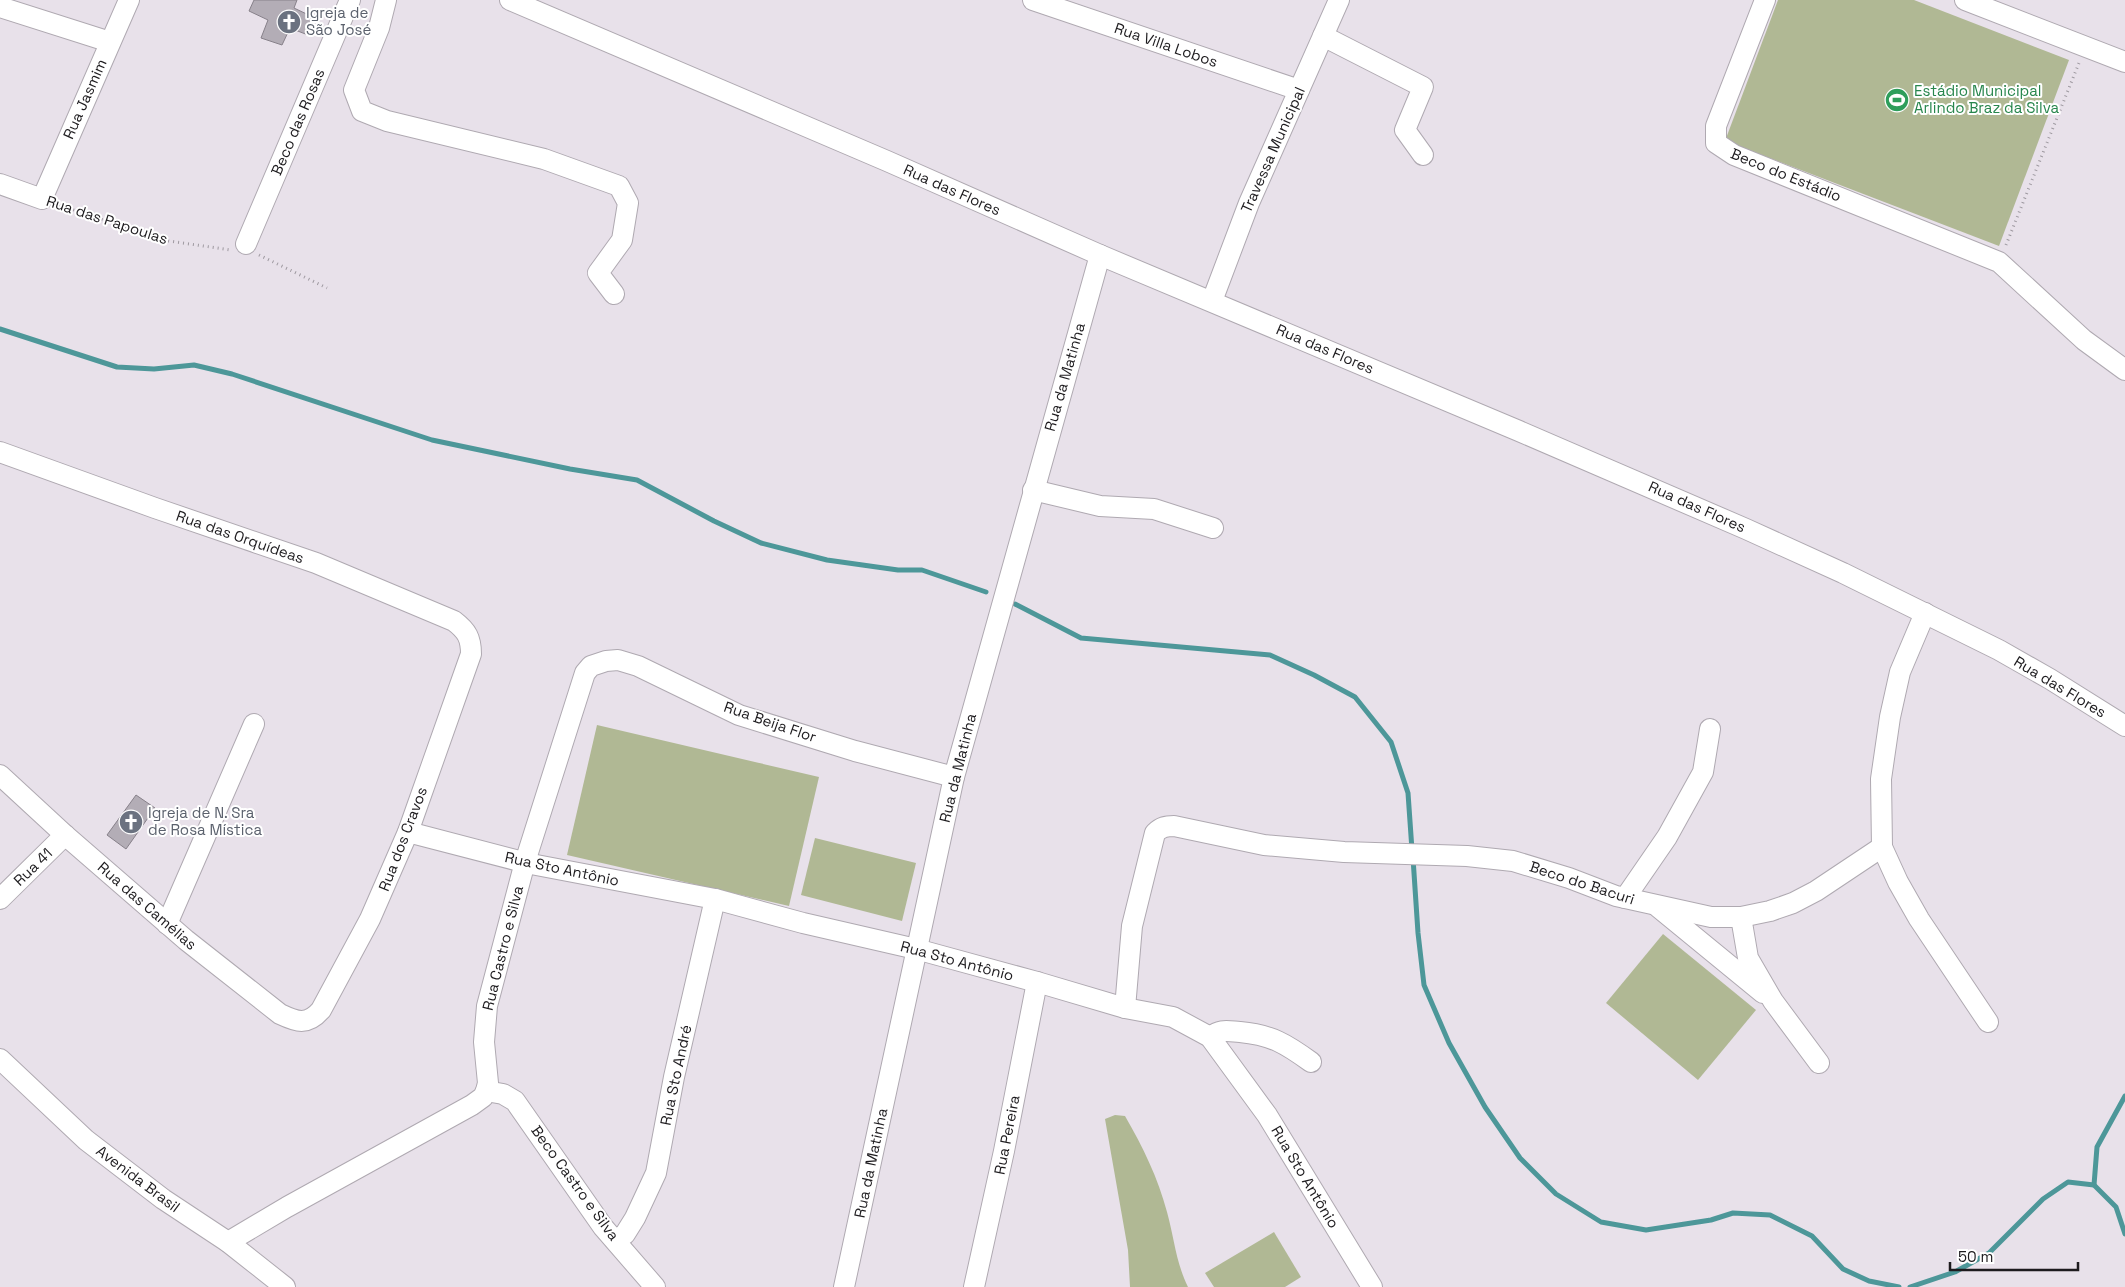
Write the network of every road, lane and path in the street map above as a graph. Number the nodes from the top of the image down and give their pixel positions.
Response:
1 (129, 0) edge
2 (350, 0) edge
3 (386, 0) edge
4 (510, 0) edge
5 (1033, 0) edge
6 (1339, 0) edge
7 (1765, 0) edge
8 (1965, 0) edge
9 (0, 7) edge
10 (1323, 36) junction
11 (110, 42) junction
12 (2086, 47) junction
13 (2125, 62) edge
14 (1299, 90) junction
15 (1423, 155) dead end
16 (0, 184) edge
17 (42, 199) junction
18 (244, 249) junction
19 (1100, 255) junction
20 (1999, 262) junction
21 (327, 288) dead end
22 (614, 294) dead end
23 (1212, 301) junction
24 (2125, 370) edge
25 (0, 452) edge
26 (1033, 490) junction
27 (1213, 528) dead end
28 (1924, 613) junction
29 (471, 639) joint
30 (591, 666) joint
31 (254, 724) dead end
32 (2125, 726) edge
33 (1710, 729) dead end
34 (0, 775) edge
35 (954, 777) junction
36 (408, 832) junction
37 (65, 835) junction
38 (1882, 847) junction
39 (525, 862) junction
40 (1625, 898) junction
41 (0, 899) edge
42 (715, 899) junction
43 (1655, 904) junction
44 (1740, 917) junction
45 (168, 924) junction
46 (916, 949) junction
47 (1037, 982) junction
48 (1773, 1001) junction
49 (1125, 1008) junction
50 (303, 1021) joint
51 (1988, 1022) dead end
52 (1210, 1037) junction
53 (0, 1060) edge
54 (1311, 1062) dead end
55 (1819, 1063) dead end
56 (486, 1091) junction
57 (616, 1240) junction
58 (228, 1242) junction
59 (285, 1287) edge
60 (655, 1287) edge
61 (844, 1287) edge
62 (974, 1287) edge
63 (1372, 1287) edge

1 - 11 street, Rua Jasmim
2 - 18 street, Beco das Rosas
3 - 22 street
4 - 19 street, Rua das Flores
5 - 14 street, Rua Villa Lobos
6 - 10 street, Travessa Municipal
7 - 20 street, Beco do Estádio
8 - 12 street
9 - 11 street
10 - 14 street, Travessa Municipal
10 - 15 street
11 - 17 street, Rua Jasmim
12 - 13 street
12 - 20 path
14 - 23 street, Travessa Municipal
16 - 17 street, Rua das Papoulas
17 - 18 path, Rua das Papoulas
18 - 21 path, Rua das Papoulas
19 - 23 street, Rua das Flores
19 - 26 street, Rua da Matinha
20 - 24 street, Beco do Estádio
23 - 28 street, Rua das Flores
25 - 29 street, Rua das Orquídeas
26 - 27 street
26 - 35 street, Rua da Matinha
28 - 32 street, Rua das Flores
28 - 38 street
29 - 36 street, Rua dos Cravos
30 - 35 street, Rua Beija Flor
30 - 39 street, Rua Castro e Silva
31 - 45 street
33 - 40 street
34 - 37 street, Rua das Camélias
35 - 46 street, Rua da Matinha
36 - 39 street, Rua Sto Antônio
36 - 50 street, Rua dos Cravos
37 - 41 street, Rua 41
37 - 45 street, Rua das Camélias
38 - 44 street, Beco do Bacuri
38 - 51 street
39 - 42 street, Rua Sto Antônio
39 - 56 street, Rua Castro e Silva
40 - 43 street, Beco do Bacuri
40 - 49 street, Beco do Bacuri
42 - 46 street, Rua Sto Antônio
42 - 57 street, Rua Sto André
43 - 44 street, Beco do Bacuri
43 - 48 street
44 - 48 street
45 - 50 street, Rua das Camélias
46 - 47 street, Rua Sto Antônio
46 - 61 street, Rua da Matinha
47 - 49 street, Rua Sto Antônio
47 - 62 street, Rua Pereira
48 - 55 street
49 - 52 street, Rua Sto Antônio
52 - 54 street
52 - 63 street, Rua Sto Antônio
53 - 58 street, Avenida Brasil
56 - 57 street, Beco Castro e Silva
56 - 58 street
57 - 60 street, Beco Castro e Silva
58 - 59 street, Avenida Brasil

